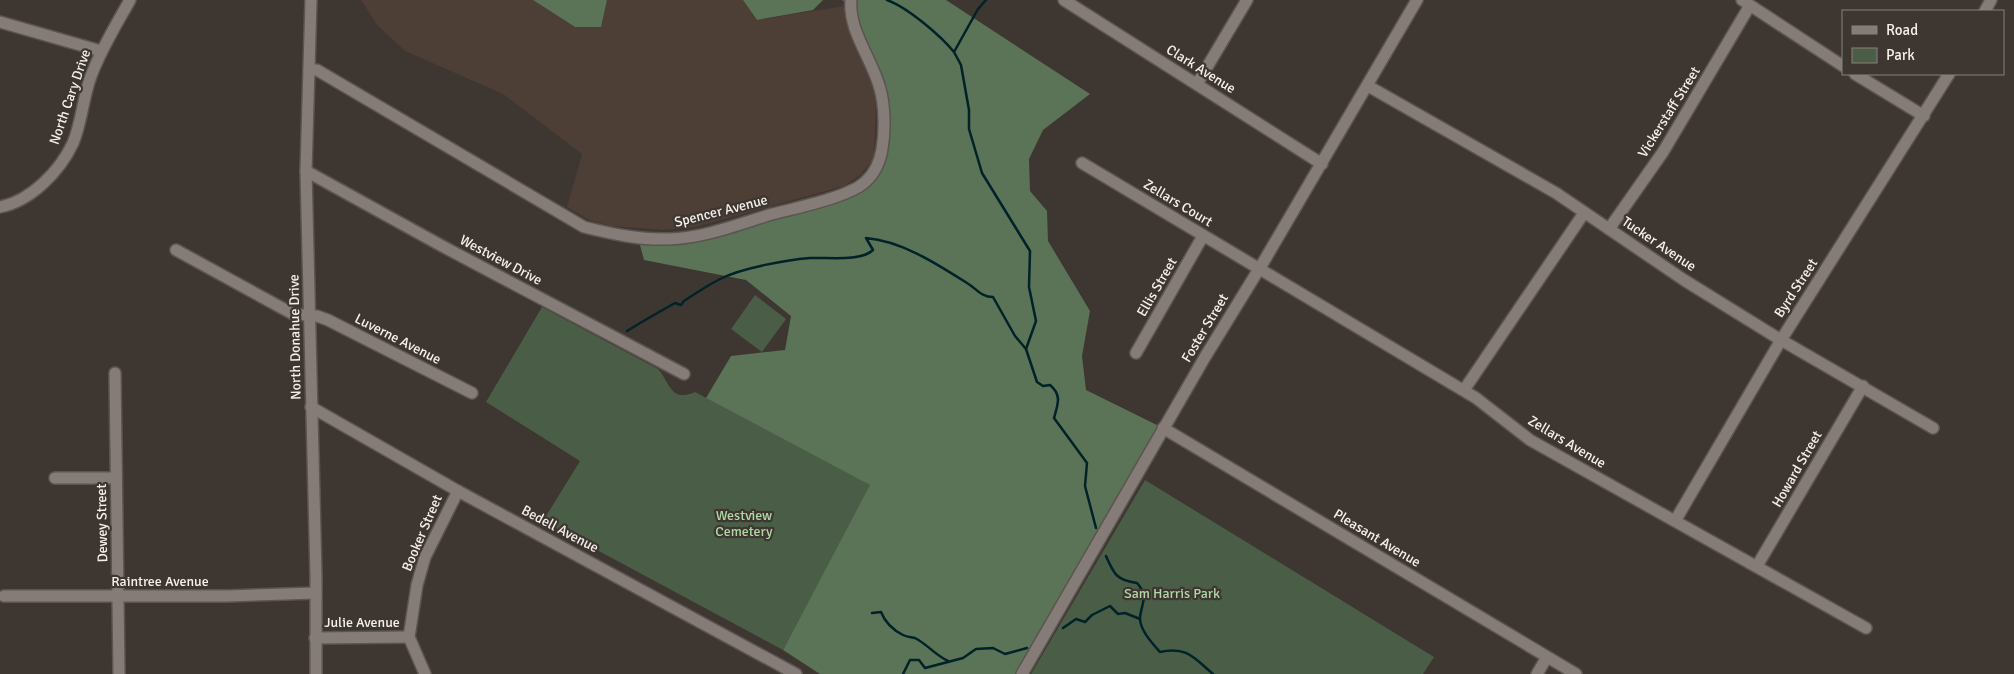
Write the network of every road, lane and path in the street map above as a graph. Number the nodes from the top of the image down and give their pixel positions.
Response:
1 (130, 0) edge
2 (311, 0) edge
3 (851, 0) edge
4 (1064, 0) edge
5 (1246, 0) edge
6 (1417, 0) edge
7 (1745, 3) edge
8 (0, 22) edge
9 (102, 51) junction
10 (1842, 65) edge
11 (309, 70) junction
12 (1857, 75) edge
13 (1948, 75) edge
14 (1197, 84) junction
15 (1368, 86) junction
16 (1924, 116) junction
17 (1082, 163) dead end
18 (1322, 164) junction
19 (306, 171) junction
20 (0, 207) edge
21 (1584, 212) junction
22 (1609, 229) junction
23 (1204, 236) junction
24 (176, 250) dead end
25 (1259, 269) junction
26 (310, 315) junction
27 (1781, 340) junction
28 (1136, 353) dead end
29 (115, 373) dead end
30 (684, 374) dead end
31 (1863, 386) junction
32 (1464, 390) junction
33 (472, 393) dead end
34 (311, 408) junction
35 (1163, 428) junction
36 (1933, 428) dead end
37 (55, 478) dead end
38 (116, 478) junction
39 (458, 491) junction
40 (1675, 521) junction
41 (1757, 566) junction
42 (316, 593) junction
43 (4, 596) dead end
44 (118, 596) junction
45 (1866, 628) dead end
46 (409, 637) junction
47 (315, 638) junction
48 (1547, 656) junction
49 (119, 674) edge
50 (316, 674) edge
51 (425, 674) edge
52 (796, 674) edge
53 (1022, 674) edge
54 (1537, 674) edge
55 (1576, 674) edge

1 - 9 street, North Cary Drive
2 - 11 street, North Donahue Drive
3 - 11 street, Spencer Avenue
4 - 14 street, Clark Avenue
5 - 14 street
6 - 15 street, Foster Street
7 - 10 street
7 - 22 street, Vickerstaff Street
8 - 9 street
9 - 20 street, North Cary Drive
11 - 19 street, North Donahue Drive
12 - 16 street
13 - 16 street, Byrd Street
14 - 18 street, Clark Avenue
15 - 18 street, Foster Street
15 - 21 street, Tucker Avenue
16 - 27 street, Byrd Street
17 - 23 street, Zellars Court
18 - 25 street, Foster Street
19 - 26 street, North Donahue Drive
19 - 30 street, Westview Drive
21 - 22 street, Tucker Avenue
21 - 32 street
22 - 27 street, Tucker Avenue
23 - 25 street, Zellars Court
23 - 28 street, Ellis Street
24 - 26 street, Luverne Avenue
25 - 32 street, Zellars Avenue
25 - 35 street, Foster Street
26 - 33 street, Luverne Avenue
26 - 34 street, North Donahue Drive
27 - 31 street, Tucker Avenue
27 - 40 street, Byrd Street
29 - 38 street, Dewey Street
31 - 36 street, Tucker Avenue
31 - 41 street, Howard Street
32 - 40 street, Zellars Avenue
34 - 39 street, Bedell Avenue
34 - 42 street, North Donahue Drive
35 - 48 street, Pleasant Avenue
35 - 53 street, Foster Street
37 - 38 street
38 - 44 street, Dewey Street
39 - 46 street, Booker Street
39 - 52 street, Bedell Avenue
40 - 41 street, Zellars Avenue
41 - 45 street, Zellars Avenue
42 - 44 street, Raintree Avenue
42 - 47 street, North Donahue Drive
43 - 44 street, Raintree Avenue
44 - 49 street, Dewey Street
46 - 47 street, Julie Avenue
46 - 51 street
47 - 50 street, North Donahue Drive
48 - 54 street
48 - 55 street, Pleasant Avenue

